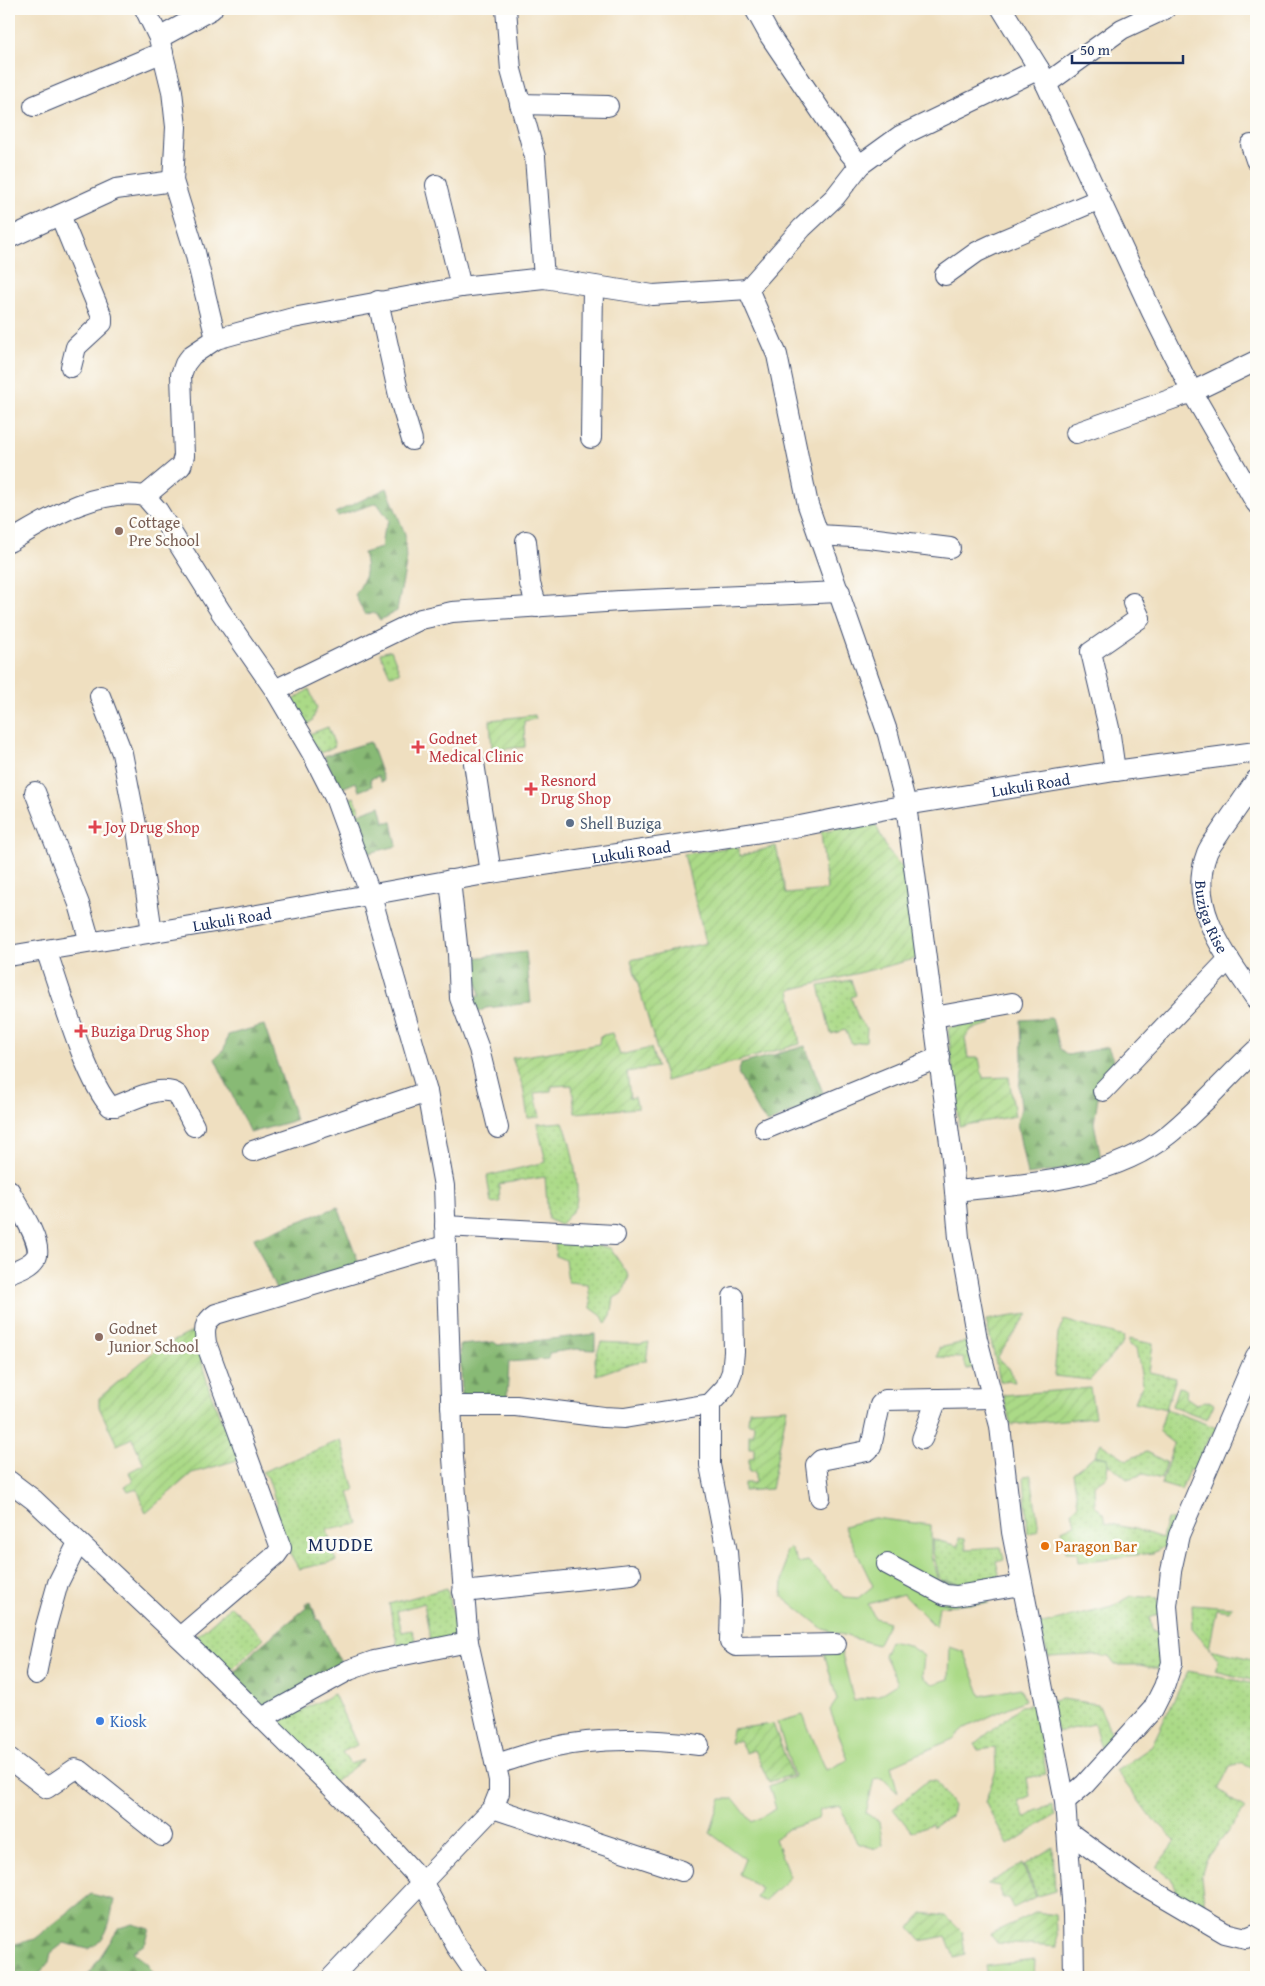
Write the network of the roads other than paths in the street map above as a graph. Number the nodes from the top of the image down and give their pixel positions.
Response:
1 (145, 9) edge
2 (212, 9) edge
3 (506, 9) edge
4 (755, 9) edge
5 (1002, 9) edge
6 (1165, 9) edge
7 (161, 45) junction
8 (1042, 76) junction
9 (520, 104) junction
10 (34, 106) dead end
11 (608, 106) dead end
12 (860, 165) junction
13 (173, 181) junction
14 (436, 184) dead end
15 (1100, 199) junction
16 (60, 215) junction
17 (9, 238) edge
18 (945, 275) dead end
19 (544, 278) junction
20 (593, 286) junction
21 (461, 287) junction
22 (748, 289) junction
23 (378, 301) junction
24 (216, 339) junction
25 (1256, 361) edge
26 (71, 367) dead end
27 (1192, 392) junction
28 (1076, 434) dead end
29 (591, 438) dead end
30 (412, 440) dead end
31 (145, 496) junction
32 (1256, 503) edge
33 (819, 535) junction
34 (526, 541) dead end
35 (9, 542) edge
36 (950, 548) dead end
37 (840, 592) junction
38 (1133, 604) dead end
39 (537, 607) junction
40 (275, 690) junction
41 (100, 696) dead end
42 (1256, 752) edge
43 (474, 764) dead end
44 (1114, 771) junction
45 (1256, 780) edge
46 (35, 792) dead end
47 (906, 805) junction
48 (491, 873) junction
49 (450, 880) junction
50 (371, 896) junction
51 (152, 932) junction
52 (90, 942) junction
53 (46, 950) junction
54 (9, 956) edge
55 (1229, 959) junction
56 (1256, 999) edge
57 (1012, 1003) dead end
58 (934, 1017) junction
59 (1256, 1050) edge
60 (940, 1057) junction
61 (1103, 1091) dead end
62 (427, 1092) junction
63 (194, 1126) dead end
64 (498, 1128) dead end
65 (765, 1129) dead end
66 (253, 1151) dead end
67 (9, 1190) edge
68 (955, 1191) junction
69 (615, 1235) dead end
70 (445, 1236) junction
71 (9, 1273) edge
72 (733, 1297) dead end
73 (1256, 1356) edge
74 (992, 1398) junction
75 (937, 1399) junction
76 (710, 1404) junction
77 (451, 1406) junction
78 (922, 1439) dead end
79 (9, 1482) edge
80 (820, 1497) dead end
81 (78, 1544) junction
82 (887, 1564) dead end
83 (630, 1574) dead end
84 (1022, 1585) junction
85 (464, 1592) junction
86 (180, 1637) junction
87 (468, 1642) junction
88 (836, 1644) dead end
89 (36, 1674) dead end
90 (262, 1718) junction
91 (699, 1744) dead end
92 (9, 1759) edge
93 (496, 1764) junction
94 (1065, 1801) junction
95 (493, 1808) junction
96 (1067, 1831) junction
97 (162, 1836) dead end
98 (682, 1871) dead end
99 (423, 1883) junction
100 (1256, 1934) edge
101 (332, 1977) edge
102 (478, 1977) edge
103 (1074, 1977) edge

1 - 7 street
2 - 7 street
3 - 9 street
4 - 12 street
5 - 8 street
6 - 8 street
7 - 10 street
7 - 13 street
8 - 12 street
8 - 15 street
9 - 11 street
9 - 19 street
12 - 22 street
13 - 16 street
13 - 24 street
14 - 21 street
15 - 18 street
15 - 27 street
16 - 17 street
16 - 26 street
19 - 20 street
19 - 21 street
20 - 22 street
20 - 29 street
21 - 23 street
22 - 33 street
23 - 24 street
23 - 30 street
24 - 31 street
25 - 27 street
27 - 28 street
27 - 32 street
31 - 35 street
31 - 40 street
33 - 36 street
33 - 37 street
34 - 39 street
37 - 39 street
37 - 47 street
38 - 44 street
39 - 40 street
40 - 50 street
41 - 51 street
42 - 44 street, Lukuli Road
43 - 48 street
44 - 47 street, Lukuli Road
45 - 55 street, Buziga Rise
46 - 52 street
47 - 48 street, Lukuli Road
47 - 58 street
48 - 49 street, Lukuli Road
49 - 50 street, Lukuli Road
49 - 64 street
50 - 51 street, Lukuli Road
50 - 62 street
51 - 52 street, Lukuli Road
52 - 53 street, Lukuli Road
53 - 54 street, Lukuli Road
53 - 63 street
55 - 56 street, Buziga Rise
55 - 61 street
57 - 58 street
58 - 60 street
59 - 68 street
60 - 65 street
60 - 68 street
62 - 66 street
62 - 70 street
67 - 71 street
68 - 74 street
69 - 70 street
70 - 77 street
70 - 86 street
72 - 76 street
73 - 94 street
74 - 75 street
74 - 84 street
75 - 78 street
75 - 80 street
76 - 77 street
76 - 88 street
77 - 85 street
79 - 81 street
81 - 86 street
81 - 89 street
82 - 84 street
83 - 85 street
84 - 94 street
85 - 87 street
86 - 90 street
87 - 90 street
87 - 93 street
90 - 99 street
91 - 93 street
92 - 97 street
93 - 95 street
94 - 96 street
95 - 98 street
95 - 99 street
96 - 100 street
96 - 103 street
99 - 101 street
99 - 102 street

